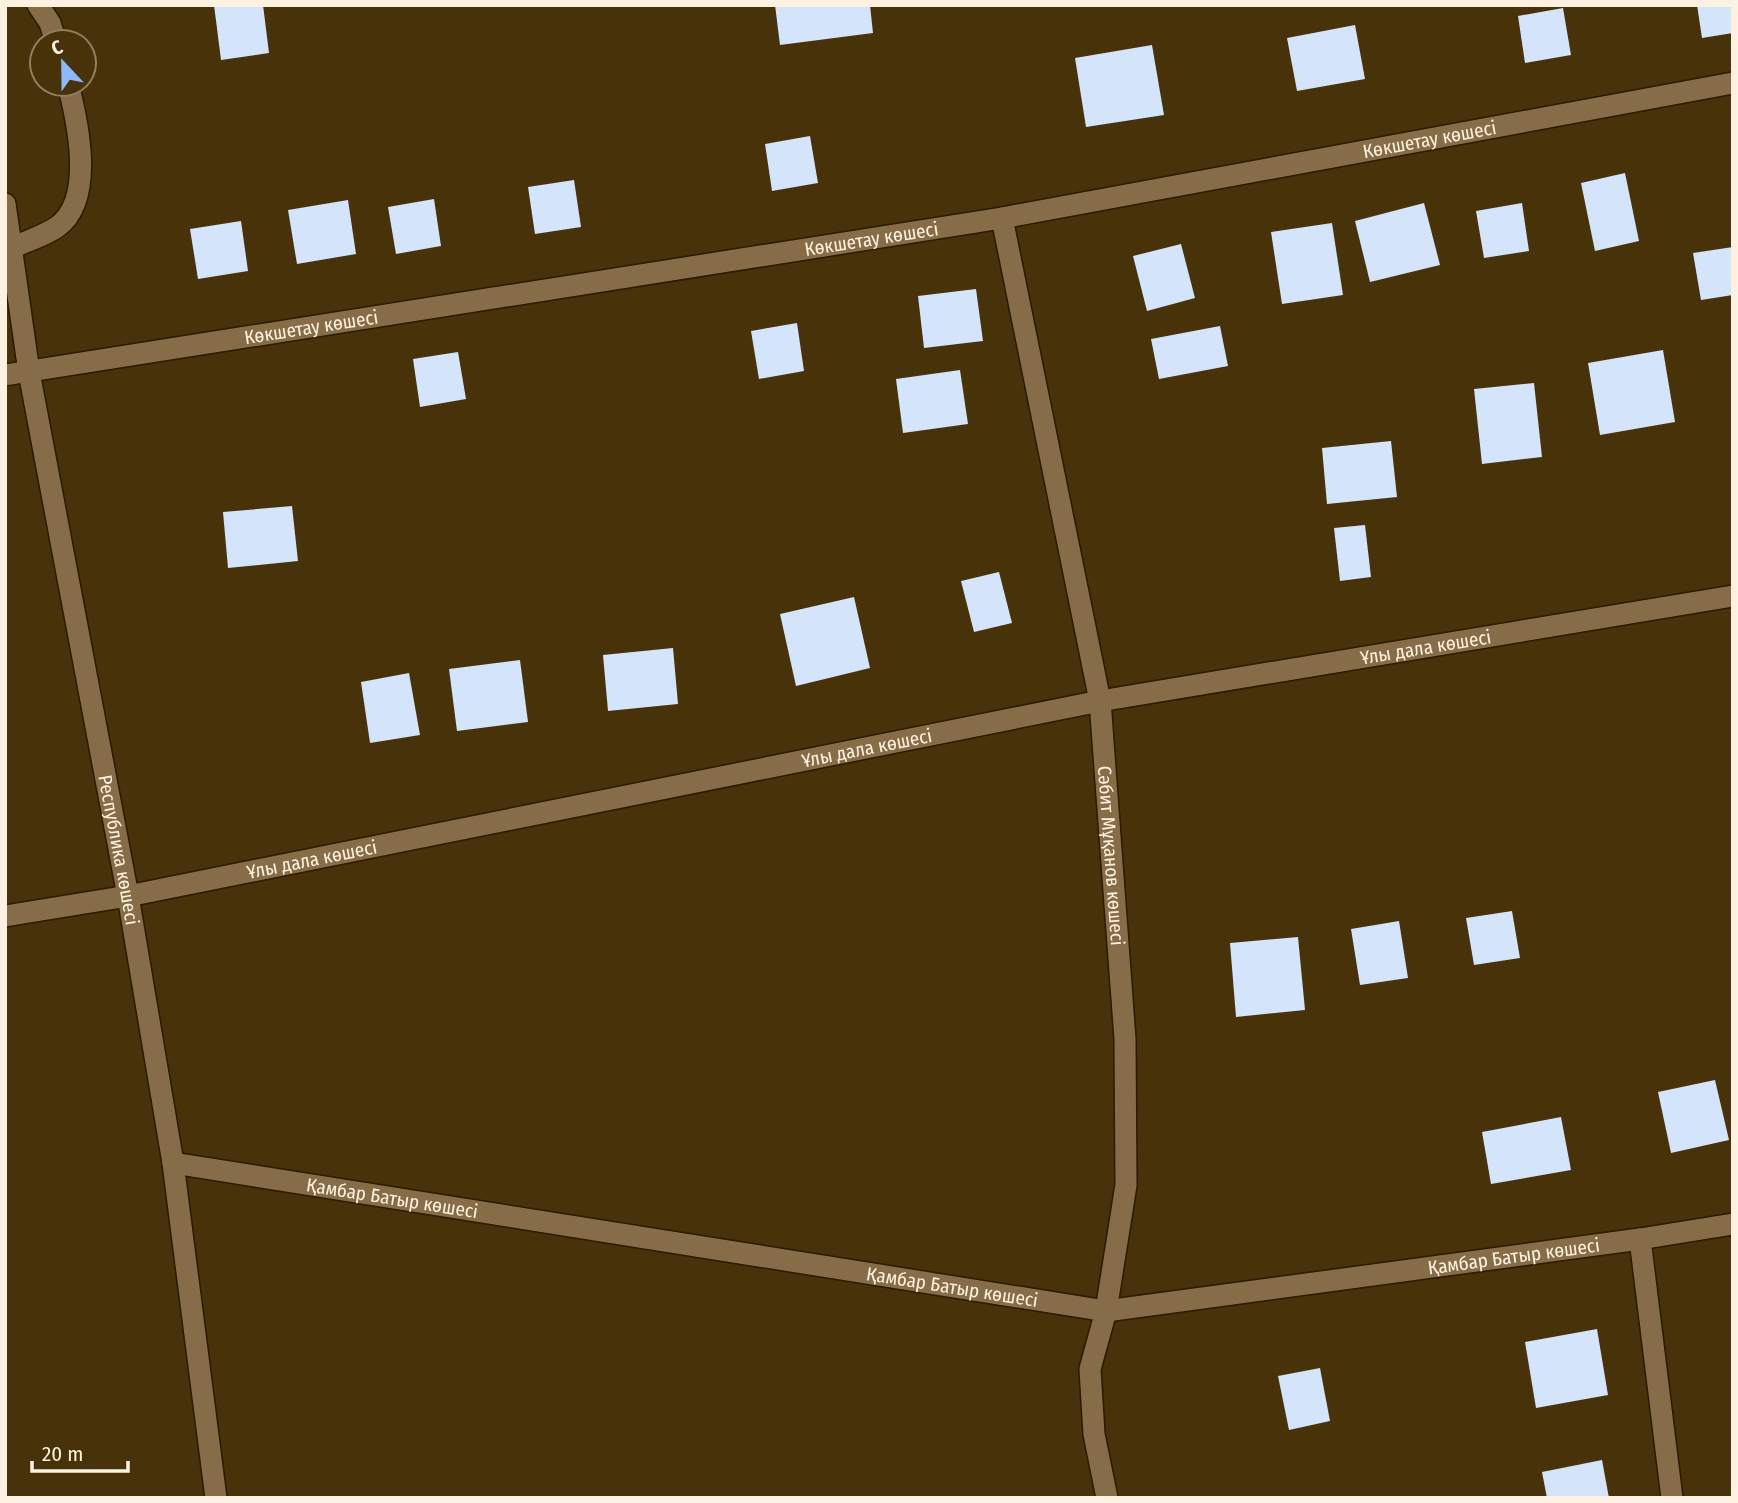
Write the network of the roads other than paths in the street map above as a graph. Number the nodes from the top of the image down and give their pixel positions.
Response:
1 (38, 5) edge
2 (52, 28) edge
3 (1733, 83) edge
4 (71, 98) edge
5 (5, 204) edge
6 (1002, 218) junction
7 (9, 248) edge
8 (29, 372) junction
9 (5, 375) edge
10 (1733, 596) edge
11 (1100, 701) junction
12 (128, 896) junction
13 (5, 916) edge
14 (173, 1163) junction
15 (1733, 1224) edge
16 (1640, 1239) junction
17 (1106, 1311) junction
18 (216, 1498) edge
19 (1107, 1498) edge
20 (1672, 1498) edge

1 - 2 street
3 - 6 street, Көкшетау көшесі
4 - 7 street
5 - 7 street, Республика көшесі
6 - 8 street, Көкшетау көшесі
6 - 11 street, Сәбит Мұқанов көшесі
7 - 8 street, Республика көшесі
8 - 9 street, Көкшетау көшесі
8 - 12 street, Республика көшесі
10 - 11 street, Ұлы дала көшесі
11 - 12 street, Ұлы дала көшесі
11 - 17 street, Сәбит Мұқанов көшесі
12 - 13 street, Ұлы дала көшесі
12 - 14 street, Республика көшесі
14 - 17 street, Қамбар Батыр көшесі
14 - 18 street, Республика көшесі
15 - 16 street, Қамбар Батыр көшесі
16 - 17 street, Қамбар Батыр көшесі
16 - 20 street
17 - 19 street, Сәбит Мұқанов көшесі

